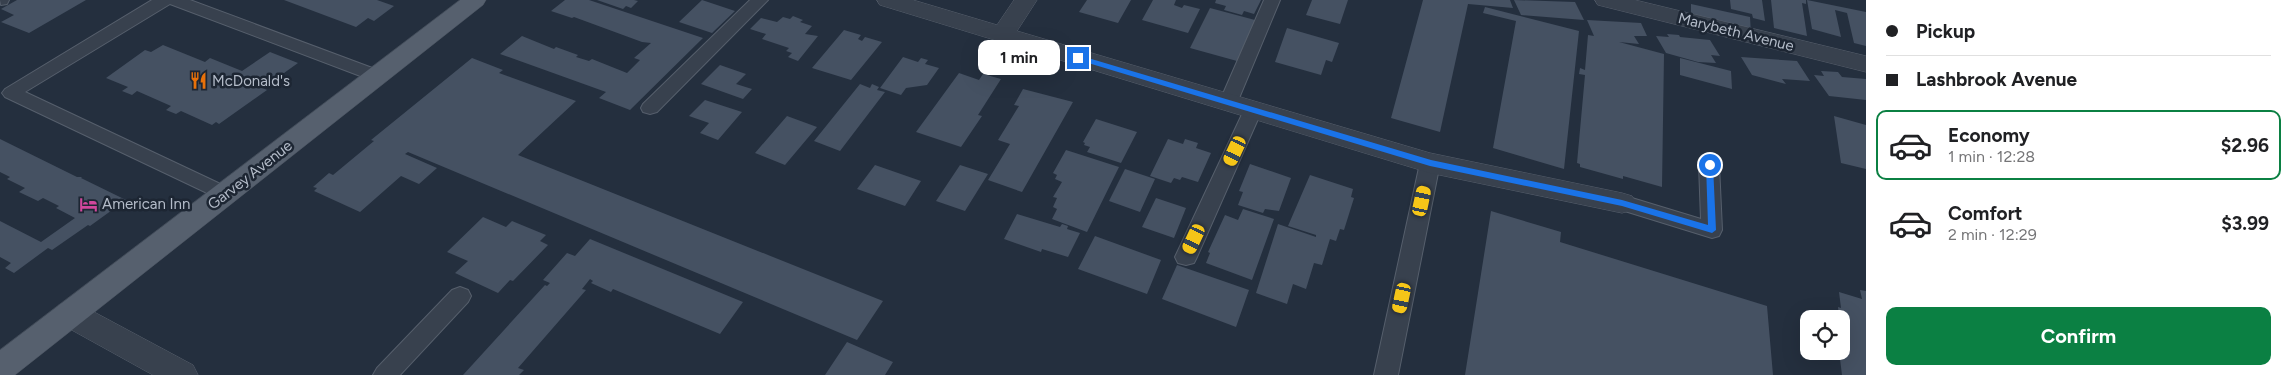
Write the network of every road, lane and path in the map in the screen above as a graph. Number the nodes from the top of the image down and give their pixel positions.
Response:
1 (164, 0) edge
2 (175, 0) edge
3 (473, 0) edge
4 (760, 0) edge
5 (888, 0) edge
6 (1026, 0) edge
7 (1272, 0) edge
8 (1606, 0) edge
9 (1002, 35) junction
10 (1866, 64) edge
11 (377, 76) junction
12 (1228, 103) junction
13 (650, 108) dead end
14 (1253, 110) junction
15 (1430, 163) junction
16 (1710, 165) dead end
17 (224, 194) junction
18 (1622, 203) joint
19 (1186, 257) dead end
20 (460, 296) dead end
21 (70, 314) junction
22 (0, 368) edge
23 (182, 375) edge
24 (385, 375) edge
25 (1386, 375) edge

1 - 17 lane
2 - 11 lane
3 - 11 main road, Garvey Avenue
4 - 13 lane
5 - 9 street
6 - 9 street
7 - 12 lane
8 - 10 street, Marybeth Avenue
9 - 12 street
11 - 17 main road, Garvey Avenue
12 - 14 street
14 - 15 street
14 - 19 lane
15 - 18 street
15 - 25 lane
16 - 18 lane
17 - 21 main road, Garvey Avenue
20 - 24 lane
21 - 22 main road, Garvey Avenue
21 - 23 street

